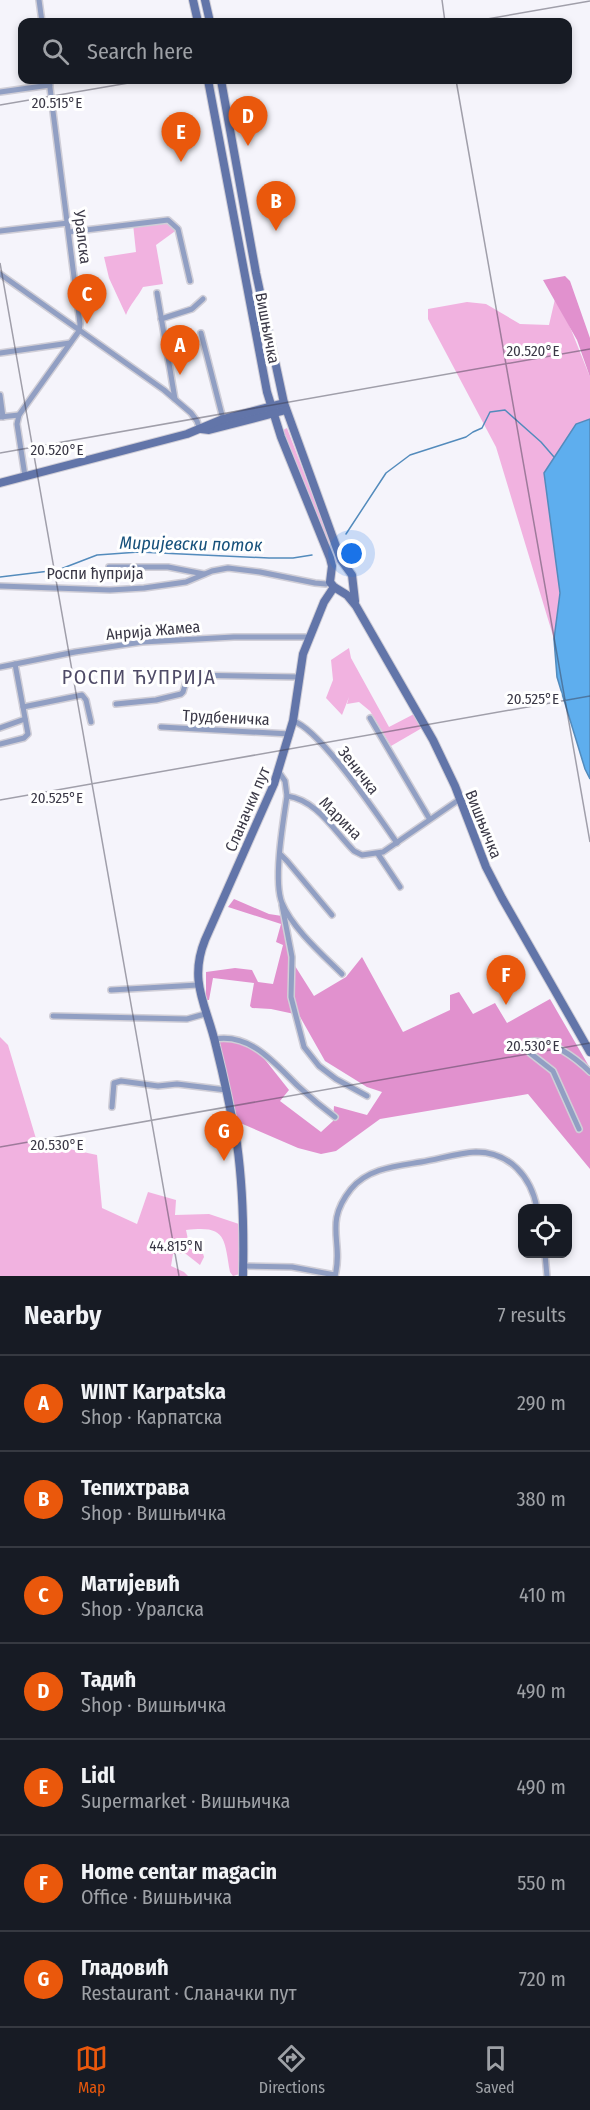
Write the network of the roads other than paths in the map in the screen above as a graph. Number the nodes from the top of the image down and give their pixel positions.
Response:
1 (39, 0) edge
2 (194, 0) edge
3 (205, 0) edge
4 (41, 18) edge
5 (197, 18) edge
6 (209, 18) edge
7 (40, 84) edge
8 (50, 84) edge
9 (209, 84) edge
10 (221, 84) edge
11 (0, 92) edge
12 (68, 224) junction
13 (0, 231) edge
14 (69, 232) junction
15 (0, 274) edge
16 (190, 281) dead end
17 (157, 292) dead end
18 (203, 299) dead end
19 (161, 319) junction
20 (79, 331) junction
21 (201, 333) dead end
22 (70, 343) junction
23 (0, 352) edge
24 (0, 395) edge
25 (175, 399) junction
26 (286, 407) junction
27 (271, 410) junction
28 (19, 415) junction
29 (2, 417) edge
30 (223, 419) junction
31 (200, 429) junction
32 (25, 476) junction
33 (0, 483) edge
34 (110, 567) dead end
35 (348, 569) junction
36 (331, 572) junction
37 (204, 574) junction
38 (352, 581) junction
39 (0, 586) edge
40 (334, 586) junction
41 (356, 606) junction
42 (309, 637) junction
43 (15, 664) junction
44 (0, 667) edge
45 (299, 677) junction
46 (116, 704) dead end
47 (23, 707) junction
48 (370, 718) dead end
49 (25, 720) junction
50 (293, 721) junction
51 (91, 722) dead end
52 (161, 727) dead end
53 (0, 728) edge
54 (290, 734) junction
55 (0, 744) edge
56 (278, 771) junction
57 (286, 796) junction
58 (460, 798) junction
59 (429, 818) junction
60 (397, 843) junction
61 (378, 854) junction
62 (281, 855) junction
63 (400, 887) dead end
64 (282, 904) junction
65 (332, 915) dead end
66 (342, 974) dead end
67 (198, 985) junction
68 (111, 990) dead end
69 (205, 1014) junction
70 (53, 1016) dead end
71 (215, 1039) junction
72 (590, 1052) edge
73 (590, 1072) edge
74 (226, 1090) junction
75 (366, 1096) dead end
76 (112, 1107) dead end
77 (335, 1117) dead end
78 (579, 1129) dead end
79 (536, 1204) edge
80 (545, 1258) edge
81 (243, 1266) junction
82 (243, 1276) edge
83 (335, 1276) edge
84 (547, 1276) edge

1 - 4 street
2 - 5 street
3 - 6 street
7 - 11 street
8 - 12 street, Уралска
9 - 27 street, Вишњичка
10 - 26 street, Вишњичка
12 - 13 street
12 - 14 street, Уралска
14 - 16 street
14 - 20 street, Уралска
15 - 20 street
17 - 19 street
18 - 19 street
19 - 25 street
20 - 22 street
20 - 25 street
21 - 30 street
22 - 23 street
22 - 28 street
24 - 29 street
25 - 31 street
26 - 27 street
26 - 35 street, Вишњичка
27 - 30 street
27 - 31 street
27 - 36 street, Вишњичка
28 - 29 street
28 - 32 street
30 - 31 street
31 - 32 street
32 - 33 street
34 - 37 street
35 - 36 street
35 - 38 street, Вишњичка
36 - 40 street, Вишњичка
37 - 39 street, Роспи ћуприја
37 - 40 street, Роспи ћуприја
38 - 40 street
38 - 41 street, Вишњичка
40 - 41 street, Вишњичка
40 - 42 street, Сланачки пут
41 - 58 street, Вишњичка
42 - 43 street, Анрија Жамеа
42 - 45 street, Сланачки пут
43 - 44 street, Анрија Жамеа
43 - 47 street
45 - 46 street
45 - 50 street, Сланачки пут
47 - 49 street
47 - 51 street
48 - 59 street
49 - 53 street
49 - 55 street
50 - 54 street, Сланачки пут
50 - 60 street, Зеничка
52 - 54 street, Трудбеничка
54 - 56 street, Сланачки пут
56 - 57 street
56 - 67 street, Сланачки пут
57 - 61 street, Марина
57 - 62 street
58 - 59 street
58 - 72 street, Вишњичка
59 - 60 street
60 - 61 street
61 - 63 street
62 - 64 street
62 - 65 street
64 - 66 street
64 - 75 street
67 - 68 street
67 - 69 street, Сланачки пут
69 - 70 street
69 - 71 street, Сланачки пут
71 - 74 street, Сланачки пут
71 - 77 street
73 - 78 street
74 - 76 street
74 - 81 street, Сланачки пут
79 - 83 street
80 - 84 street
81 - 82 street, Сланачки пут
81 - 83 street

